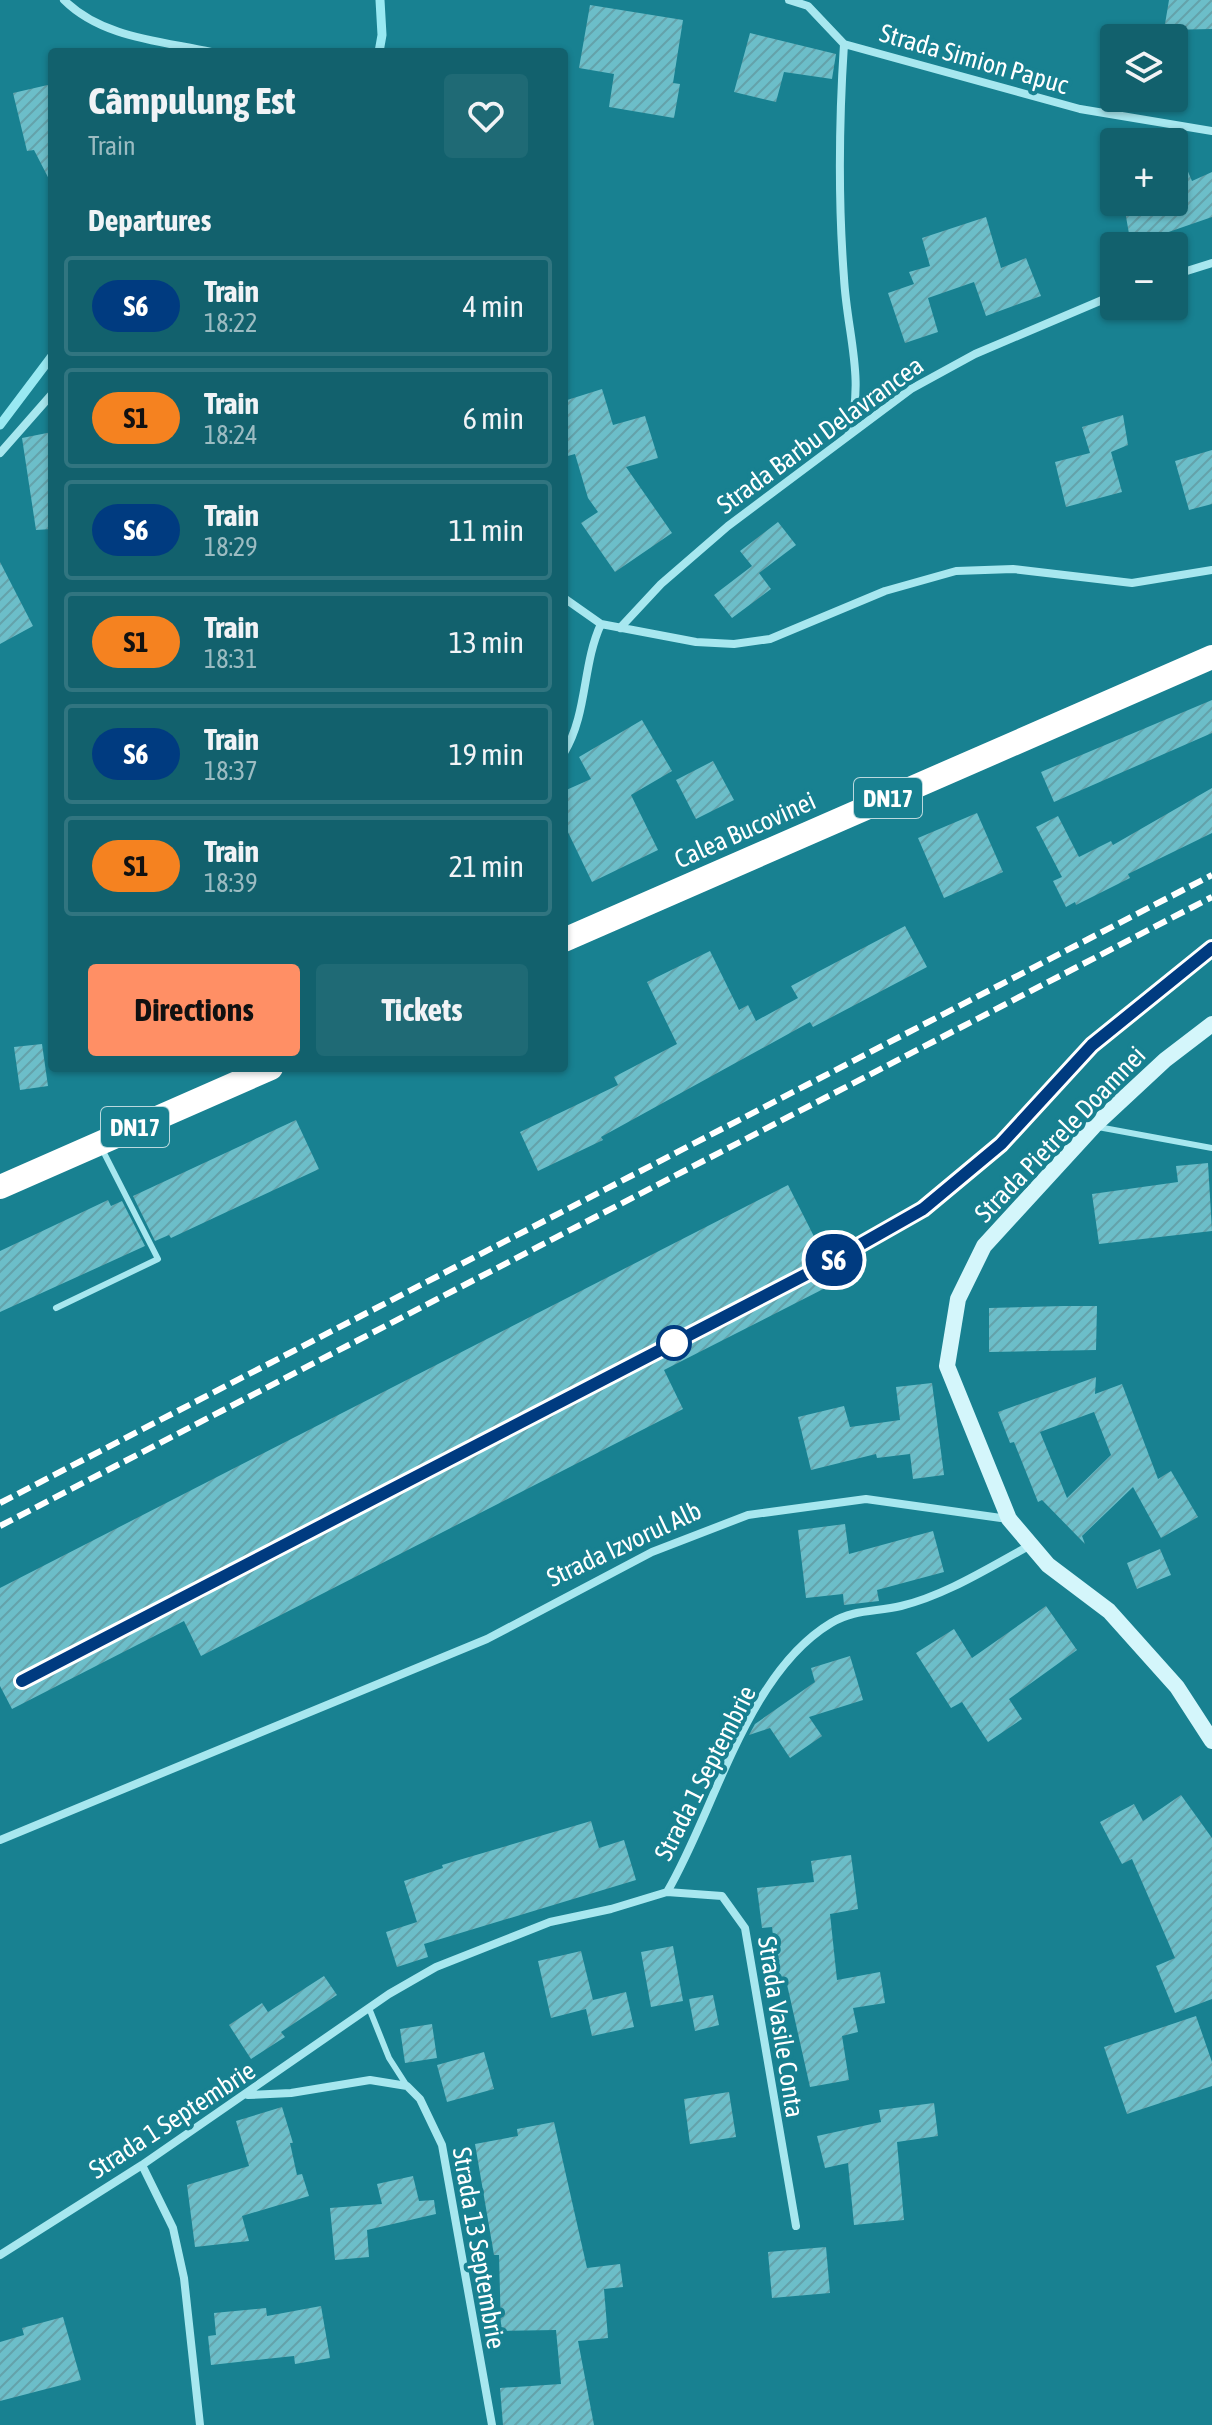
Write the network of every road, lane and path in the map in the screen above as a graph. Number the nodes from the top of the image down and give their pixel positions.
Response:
1 (64, 0) edge
2 (789, 0) edge
3 (808, 3) edge
4 (844, 44) junction
5 (193, 48) edge
6 (1212, 131) edge
7 (1212, 263) edge
8 (1188, 271) edge
9 (1100, 301) edge
10 (48, 399) edge
11 (848, 436) junction
12 (0, 453) edge
13 (1212, 570) edge
14 (568, 601) edge
15 (601, 624) junction
16 (620, 628) junction
17 (1212, 657) edge
18 (568, 746) edge
19 (568, 938) edge
20 (1212, 1024) edge
21 (237, 1075) edge
22 (1094, 1126) junction
23 (99, 1143) junction
24 (1212, 1148) edge
25 (0, 1187) edge
26 (56, 1308) dead end
27 (1009, 1519) junction
28 (1029, 1546) junction
29 (1212, 1741) edge
30 (0, 1840) edge
31 (667, 1892) junction
32 (369, 2008) junction
33 (407, 2086) junction
34 (246, 2095) junction
35 (142, 2165) junction
36 (796, 2226) dead end
37 (0, 2255) edge
38 (200, 2425) edge
39 (492, 2425) edge

1 - 5 street
2 - 3 street, Strada Simion Papuc
3 - 4 street, Strada Simion Papuc
4 - 6 street, Strada Simion Papuc
4 - 11 street
7 - 8 street
9 - 11 street, Strada Barbu Delavrancea
10 - 12 street
11 - 16 street, Strada Barbu Delavrancea
13 - 16 street
14 - 15 street
15 - 16 street
15 - 18 street
17 - 19 highway, Calea Bucovinei / DN17
20 - 22 street, Strada Pietrele Doamnei
21 - 23 highway, DN17
22 - 24 lane
22 - 27 street, Strada Pietrele Doamnei
23 - 25 highway, DN17
23 - 26 lane
27 - 28 street
27 - 30 street, Strada Izvorul Alb
28 - 29 street
28 - 31 street, Strada 1 Septembrie
31 - 32 street, Strada 1 Septembrie
31 - 36 street, Strada Vasile Conta
32 - 33 lane, Strada 13 Septembrie
32 - 34 street, Strada 1 Septembrie
33 - 34 street
33 - 39 street, Strada 13 Septembrie
34 - 35 street, Strada 1 Septembrie
35 - 37 street, Strada 1 Septembrie
35 - 38 street

